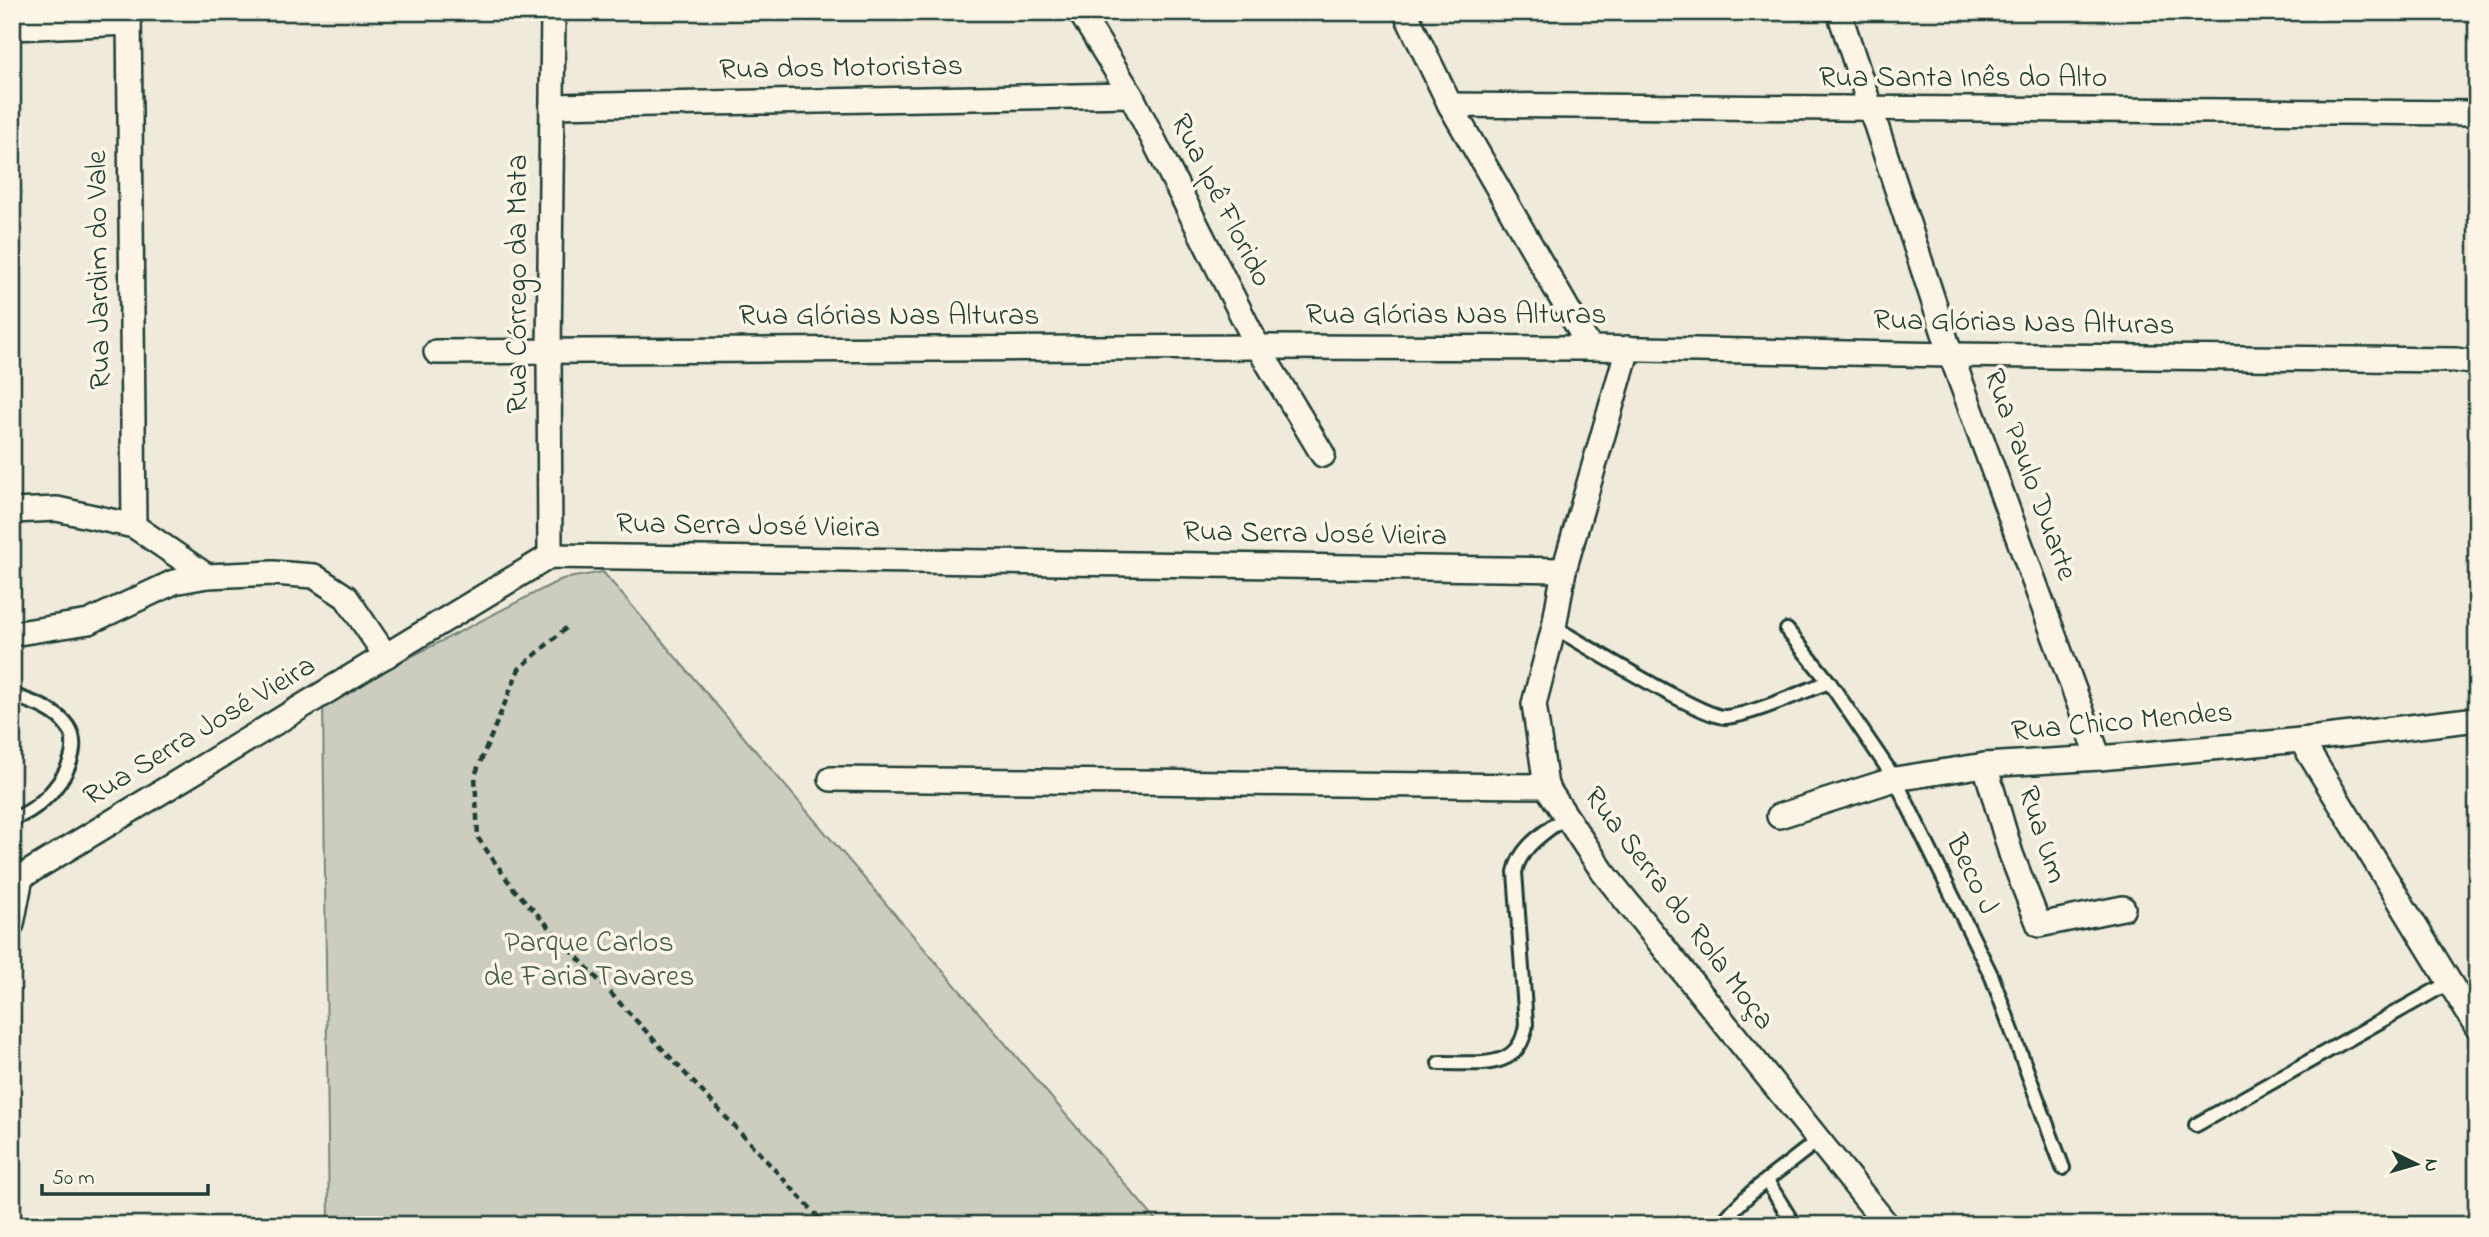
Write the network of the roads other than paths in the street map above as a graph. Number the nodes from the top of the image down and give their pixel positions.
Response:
1 (553, 12) edge
2 (1080, 12) edge
3 (1405, 12) edge
4 (1839, 12) edge
5 (129, 18) edge
6 (12, 28) edge
7 (1131, 95) junction
8 (1450, 105) junction
9 (552, 106) junction
10 (1869, 110) junction
11 (2477, 113) edge
12 (1258, 347) junction
13 (1590, 348) junction
14 (1628, 348) junction
15 (549, 350) junction
16 (436, 352) dead end
17 (1951, 355) junction
18 (2477, 363) edge
19 (1323, 455) dead end
20 (12, 511) edge
21 (134, 526) junction
22 (550, 556) junction
23 (1564, 570) junction
24 (207, 576) junction
25 (1554, 627) junction
26 (1787, 630) dead end
27 (12, 634) edge
28 (386, 656) junction
29 (1829, 682) junction
30 (12, 695) edge
31 (2477, 719) edge
32 (2301, 740) junction
33 (2099, 758) junction
34 (1985, 765) junction
35 (831, 779) dead end
36 (1895, 779) junction
37 (1546, 786) junction
38 (1566, 816) junction
39 (1779, 816) dead end
40 (12, 818) edge
41 (17, 876) edge
42 (2123, 908) dead end
43 (12, 924) edge
44 (2450, 982) junction
45 (2477, 1027) edge
46 (1439, 1063) dead end
47 (2196, 1125) dead end
48 (1818, 1140) junction
49 (2063, 1168) dead end
50 (1767, 1181) junction
51 (1791, 1223) edge
52 (1721, 1225) edge
53 (1887, 1225) edge

1 - 9 street, Rua Córrego da Mata
2 - 7 street, Rua Ipê Florido
3 - 8 street
4 - 10 street, Rua Paulo Duarte
5 - 6 street
5 - 21 street, Rua Jardim do Vale
7 - 9 street, Rua dos Motoristas
7 - 12 street, Rua Ipê Florido
8 - 10 street, Rua Santa Inês do Alto
8 - 13 street
9 - 15 street, Rua Córrego da Mata
10 - 11 street, Rua Santa Inês do Alto
10 - 17 street, Rua Paulo Duarte
12 - 13 street, Rua Glórias Nas Alturas
12 - 15 street, Rua Glórias Nas Alturas
12 - 19 street, Rua Ipê Florido
13 - 14 street, Rua Glórias Nas Alturas
14 - 17 street, Rua Glórias Nas Alturas
14 - 23 street, Rua Serra do Rola Moça
15 - 16 street, Rua Glórias Nas Alturas
15 - 22 street, Rua Córrego da Mata
17 - 18 street, Rua Glórias Nas Alturas
17 - 33 street, Rua Paulo Duarte
20 - 21 street
21 - 24 street
22 - 23 street, Rua Serra José Vieira
22 - 28 street, Rua Serra José Vieira
23 - 25 street, Rua Serra do Rola Moça
24 - 27 street
24 - 28 street
25 - 29 lane
25 - 37 street, Rua Serra do Rola Moça
26 - 29 lane, Beco J
28 - 41 street, Rua Serra José Vieira
29 - 36 lane, Beco J
30 - 40 lane
31 - 32 street, Rua Chico Mendes
32 - 33 street, Rua Chico Mendes
32 - 44 street
33 - 34 street, Rua Chico Mendes
34 - 36 street, Rua Chico Mendes
34 - 42 street, Rua Um
35 - 37 street
36 - 39 street, Rua Chico Mendes
36 - 49 lane, Beco J
37 - 38 street, Rua Serra do Rola Moça
38 - 46 lane
38 - 48 street, Rua Serra do Rola Moça
41 - 43 street
44 - 45 street
44 - 47 lane
48 - 50 lane
48 - 53 street, Rua Serra do Rola Moça
50 - 51 lane
50 - 52 lane

